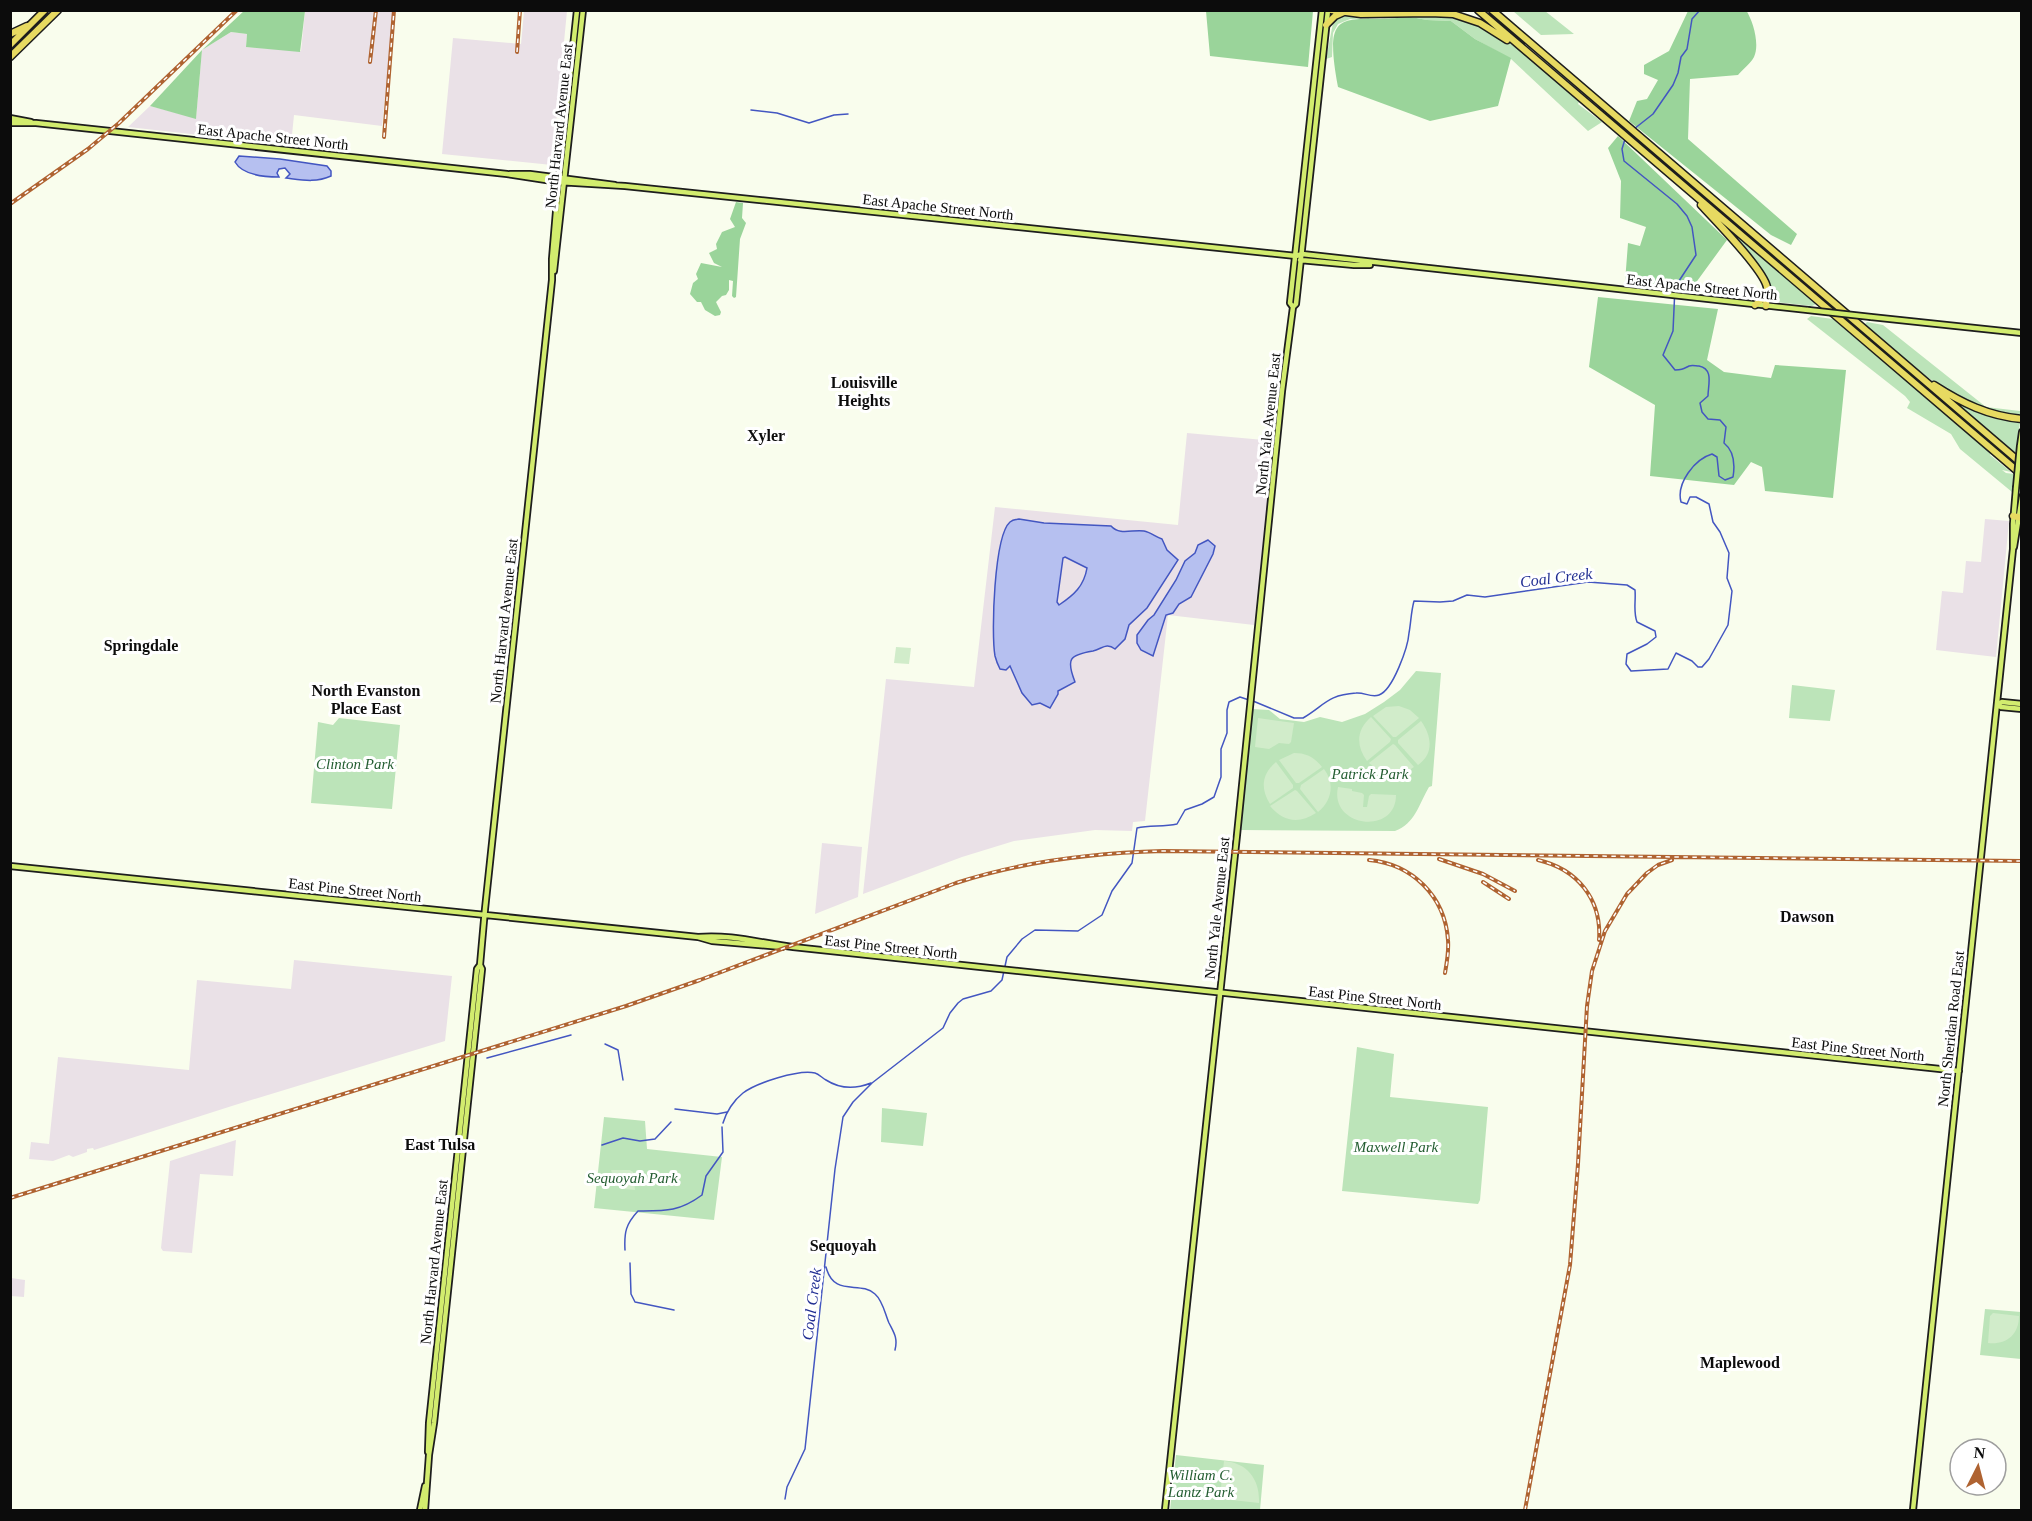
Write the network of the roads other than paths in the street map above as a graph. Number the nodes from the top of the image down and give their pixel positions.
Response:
1 (45, 10) edge
2 (58, 10) edge
3 (577, 10) edge
4 (583, 10) edge
5 (1322, 10) edge
6 (1329, 10) edge
7 (1478, 10) edge
8 (1492, 10) edge
9 (1344, 12) junction
10 (30, 25) junction
11 (1326, 25) junction
12 (10, 34) edge
13 (10, 45) edge
14 (10, 57) edge
15 (1539, 62) junction
16 (560, 102) dead end
17 (570, 103) junction
18 (10, 118) edge
19 (10, 123) edge
20 (36, 123) junction
21 (562, 180) junction
22 (1683, 185) junction
23 (1296, 256) junction
24 (1301, 257) junction
25 (1767, 296) junction
26 (1755, 305) junction
27 (1766, 306) junction
28 (1293, 307) junction
29 (2022, 333) edge
30 (1911, 370) junction
31 (2022, 419) edge
32 (2022, 432) edge
33 (2020, 446) edge
34 (2022, 464) edge
35 (2022, 475) edge
36 (2022, 497) edge
37 (2018, 517) edge
38 (2022, 704) edge
39 (1997, 705) junction
40 (2022, 709) edge
41 (10, 866) edge
42 (485, 916) junction
43 (1220, 994) junction
44 (1959, 1071) junction
45 (422, 1510) edge
46 (1165, 1510) edge
47 (1913, 1510) edge

1 - 10 highway
2 - 14 highway
3 - 17 main road, North Harvard Avenue East
4 - 17 main road, North Harvard Avenue East
5 - 23 main road, North Yale Avenue East
6 - 9 highway
6 - 11 main road, North Yale Avenue East
7 - 15 highway
8 - 30 highway
9 - 11 highway
9 - 15 highway
10 - 12 highway
10 - 13 highway
11 - 24 main road, North Yale Avenue East
15 - 22 highway
16 - 17 main road
17 - 21 main road, North Harvard Avenue East
18 - 20 main road, East Apache Street North
19 - 20 main road, East Apache Street North
20 - 21 main road, East Apache Street North
21 - 23 main road, East Apache Street North
21 - 42 main road, North Harvard Avenue East
22 - 25 highway
22 - 35 highway
23 - 24 main road
23 - 28 main road, North Yale Avenue East
24 - 26 main road, East Apache Street North
24 - 28 main road, North Yale Avenue East
25 - 26 highway
25 - 27 highway
26 - 27 main road, East Apache Street North
27 - 29 main road, East Apache Street North, bridge
28 - 43 main road, North Yale Avenue East
30 - 31 highway
30 - 34 highway
32 - 33 main road, North Sheridan Road East
33 - 37 main road, North Sheridan Road East, bridge
36 - 37 main road, North Sheridan Road East
37 - 39 main road, North Sheridan Road East
38 - 39 main road
39 - 40 main road
39 - 44 main road, North Sheridan Road East
41 - 42 main road, East Pine Street North
42 - 43 main road, East Pine Street North
42 - 45 main road, North Harvard Avenue East
43 - 44 main road, East Pine Street North
43 - 46 main road, North Yale Avenue East
44 - 47 main road, North Sheridan Road East

